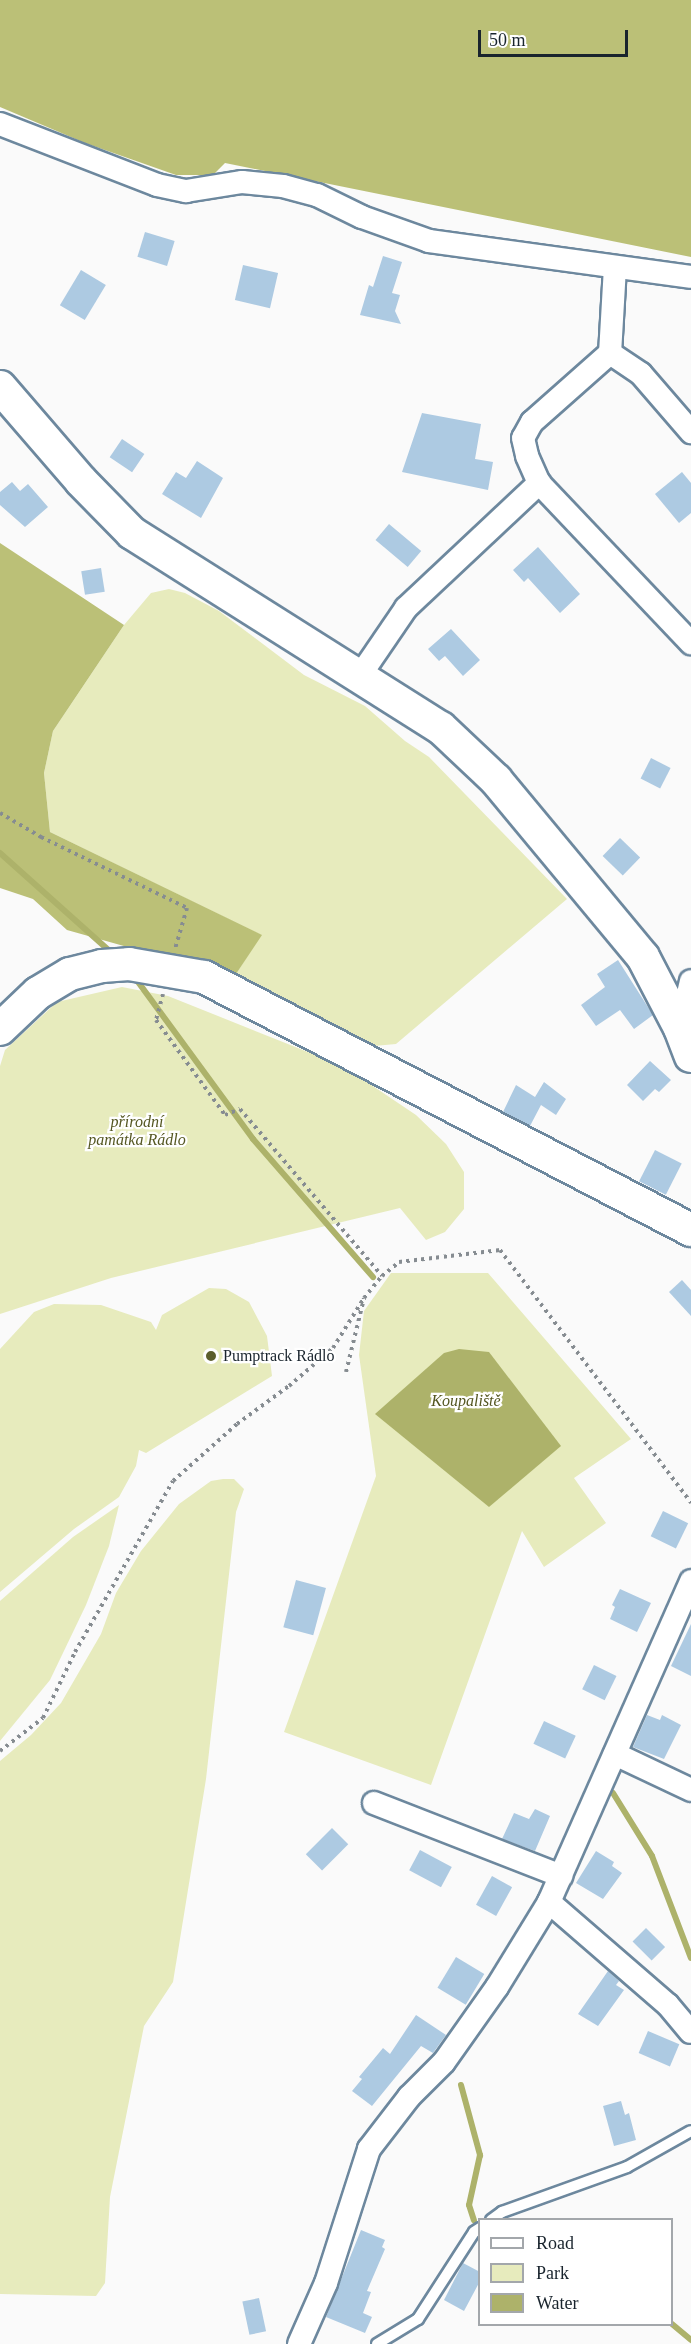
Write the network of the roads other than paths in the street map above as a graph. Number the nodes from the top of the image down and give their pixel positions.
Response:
1 (0, 124) edge
2 (615, 267) junction
3 (691, 277) edge
4 (610, 352) junction
5 (0, 387) edge
6 (691, 432) edge
7 (539, 483) junction
8 (691, 643) edge
9 (359, 676) junction
10 (691, 981) edge
11 (0, 1029) edge
12 (686, 1042) edge
13 (691, 1230) edge
14 (691, 1581) edge
15 (615, 1754) junction
16 (691, 1790) edge
17 (374, 1803) dead end
18 (561, 1876) junction
19 (549, 1902) junction
20 (691, 2032) edge
21 (691, 2131) edge
22 (494, 2218) edge
23 (478, 2229) edge
24 (299, 2344) edge
25 (377, 2344) edge

1 - 2 street
2 - 3 street
2 - 4 street
4 - 6 street
4 - 7 street
5 - 9 street
7 - 8 street
7 - 9 street
9 - 12 street
10 - 12 street
11 - 13 street
14 - 15 street
15 - 16 street
15 - 18 street
17 - 18 street
18 - 19 street
19 - 20 street
19 - 24 street
21 - 22 lane
23 - 25 lane

